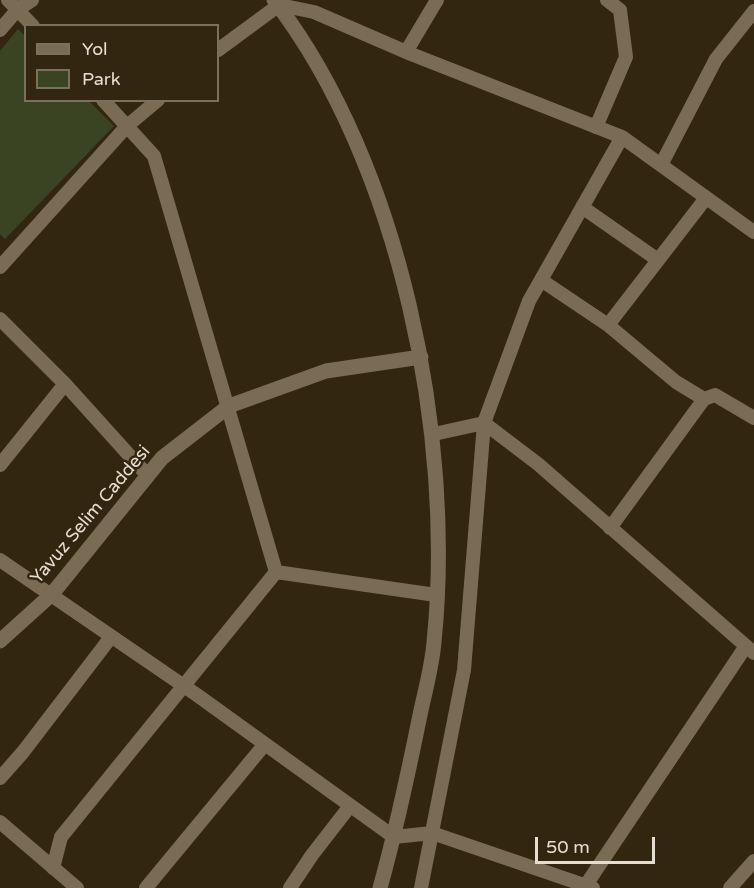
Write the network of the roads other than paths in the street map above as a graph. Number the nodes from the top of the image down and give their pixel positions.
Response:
1 (32, 0) edge
2 (437, 0) edge
3 (607, 0) edge
4 (277, 3) edge
5 (13, 5) edge
6 (754, 11) edge
7 (31, 24) edge
8 (0, 30) edge
9 (219, 49) edge
10 (406, 51) junction
11 (105, 102) edge
12 (156, 102) edge
13 (127, 126) junction
14 (596, 127) junction
15 (622, 137) junction
16 (661, 165) junction
17 (706, 198) junction
18 (582, 207) junction
19 (754, 232) edge
20 (658, 260) junction
21 (0, 267) edge
22 (541, 280) junction
23 (0, 320) edge
24 (608, 325) junction
25 (421, 357) junction
26 (65, 384) junction
27 (704, 399) junction
28 (229, 406) junction
29 (754, 418) edge
30 (484, 423) junction
31 (434, 434) junction
32 (0, 465) edge
33 (148, 476) junction
34 (610, 528) junction
35 (0, 560) edge
36 (276, 572) junction
37 (52, 594) junction
38 (436, 595) junction
39 (111, 637) junction
40 (0, 641) edge
41 (750, 650) edge
42 (183, 686) junction
43 (265, 744) junction
44 (0, 777) edge
45 (350, 806) junction
46 (0, 822) edge
47 (432, 832) junction
48 (394, 837) junction
49 (754, 861) edge
50 (53, 868) junction
51 (590, 887) edge
52 (77, 888) edge
53 (146, 888) edge
54 (290, 888) edge
55 (380, 888) edge
56 (422, 888) edge
57 (730, 888) edge

1 - 5 street
2 - 10 street
3 - 14 street
4 - 9 street
4 - 10 street
4 - 25 street
5 - 7 street
5 - 8 street
6 - 16 street
10 - 14 street
11 - 13 street
12 - 13 street
13 - 21 street
13 - 28 street
14 - 15 street
15 - 16 street
15 - 18 street
16 - 17 street
17 - 19 street
17 - 20 street
18 - 20 street
18 - 22 street
20 - 24 street
22 - 24 street
22 - 30 street
23 - 26 street
24 - 27 street
25 - 28 street, Yavuz Selim Caddesi
25 - 31 street
26 - 32 street
26 - 33 street
27 - 29 street
27 - 34 street
28 - 33 street, Yavuz Selim Caddesi
28 - 36 street
30 - 31 street
30 - 34 street
30 - 47 street
31 - 38 street
33 - 37 street, Yavuz Selim Caddesi
34 - 41 street
35 - 37 street
36 - 38 street
36 - 42 street
37 - 39 street
37 - 40 street, Yavuz Selim Caddesi
38 - 48 street
39 - 42 street
39 - 44 street
41 - 51 street
42 - 43 street
42 - 50 street
43 - 45 street
43 - 53 street
45 - 48 street
45 - 54 street
46 - 50 street
47 - 48 street
47 - 51 street
47 - 56 street
48 - 55 street
49 - 57 street
50 - 52 street

